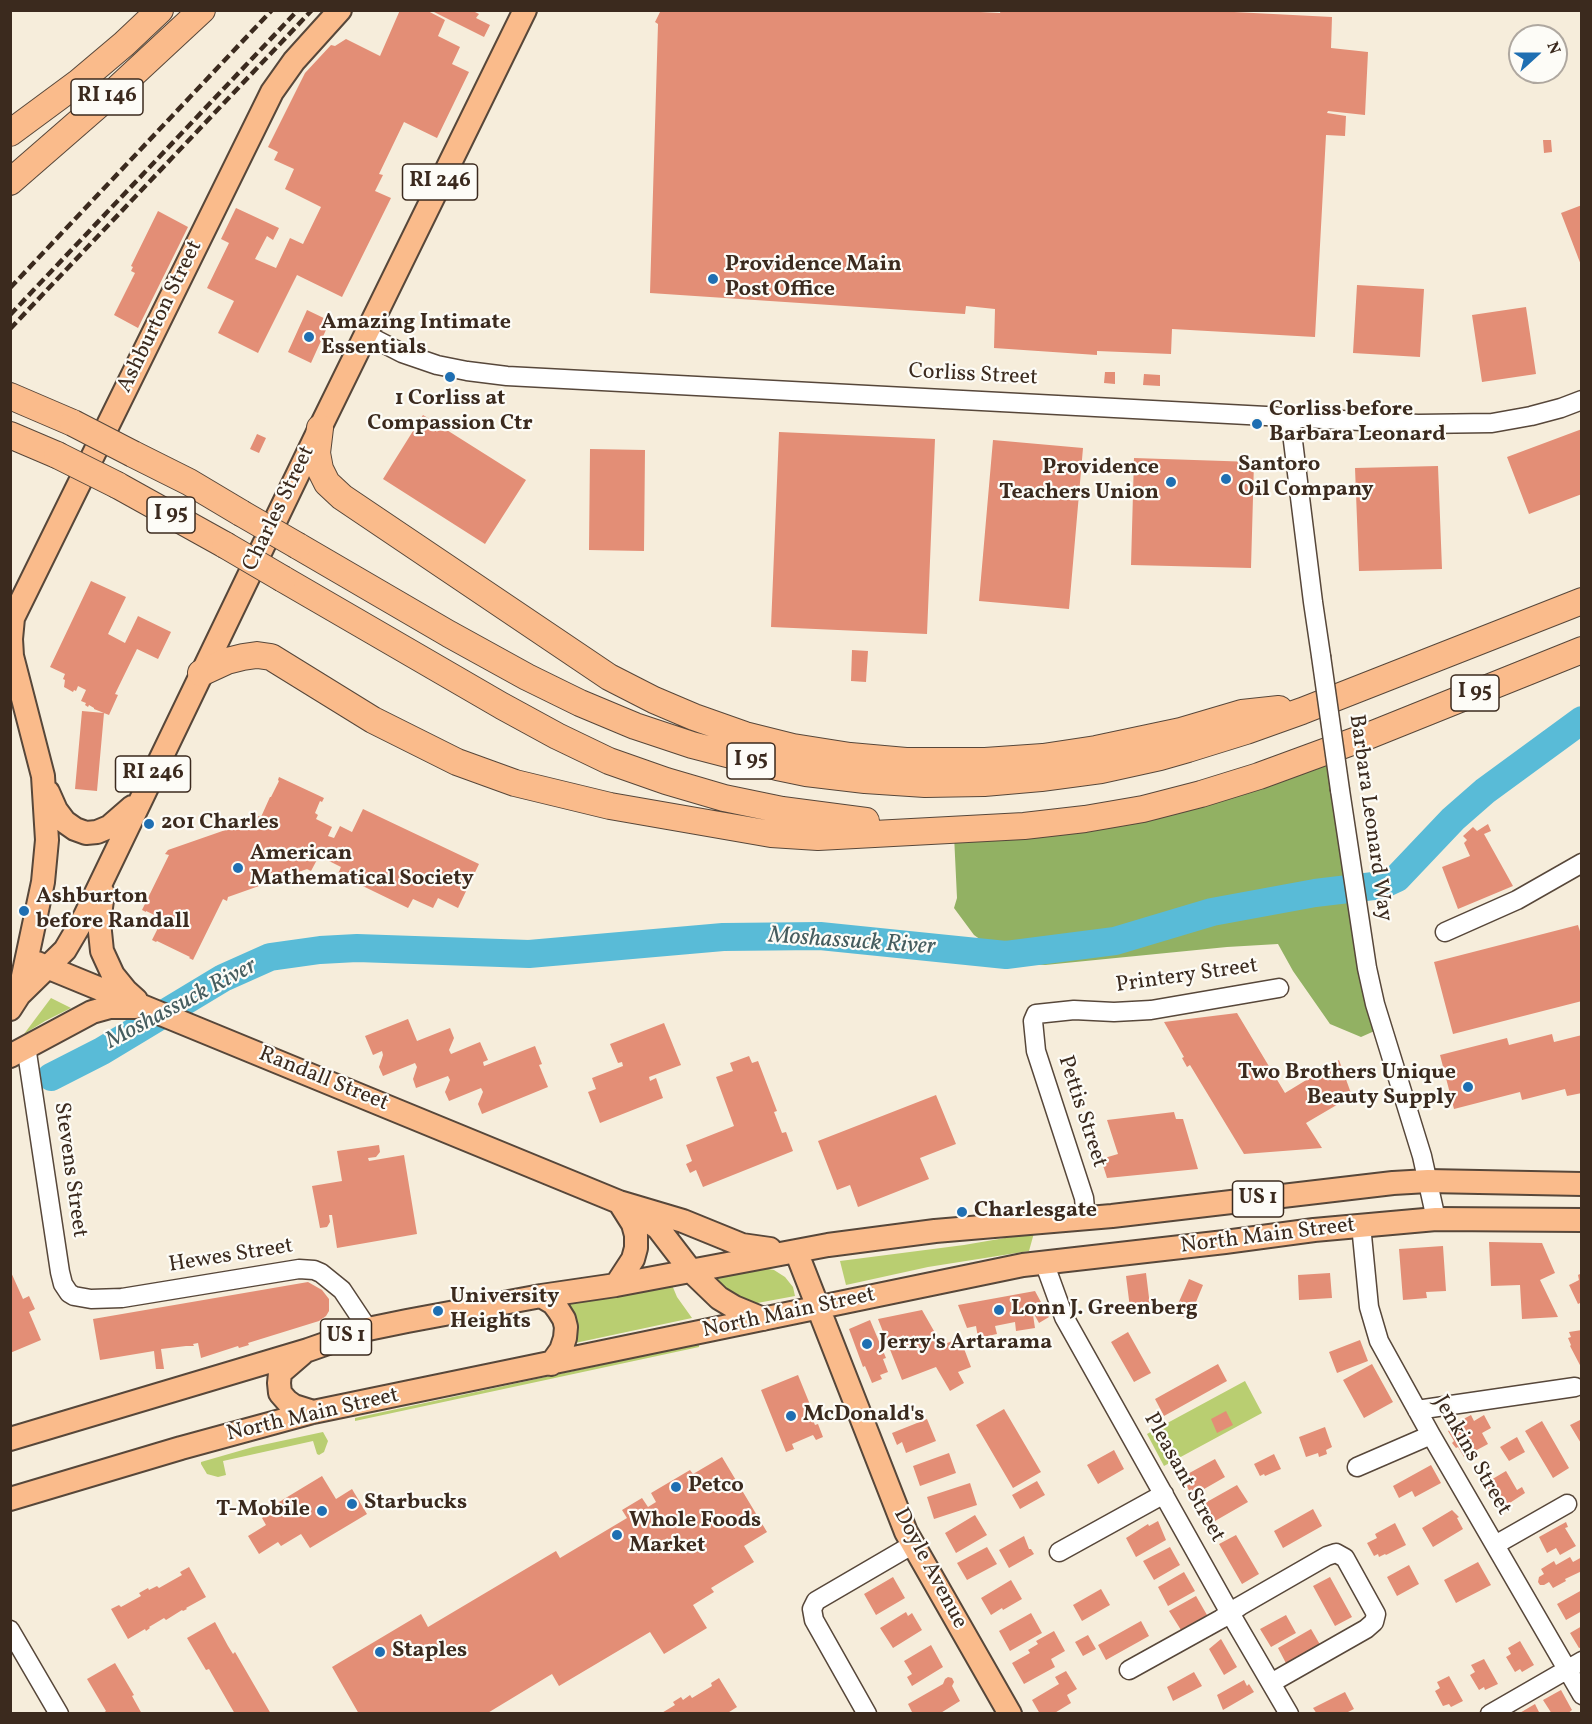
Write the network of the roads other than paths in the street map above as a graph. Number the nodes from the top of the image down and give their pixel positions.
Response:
1 (136, 10) edge
2 (160, 10) edge
3 (202, 10) edge
4 (340, 10) edge
5 (520, 17) edge
6 (32, 118) junction
7 (10, 133) edge
8 (10, 182) edge
9 (365, 334) junction
10 (10, 396) edge
11 (1581, 400) edge
12 (1290, 417) junction
13 (320, 428) junction
14 (10, 435) edge
15 (1581, 601) edge
16 (11, 639) edge
17 (1581, 650) edge
18 (201, 673) junction
19 (1318, 705) junction
20 (43, 776) junction
21 (144, 792) junction
22 (962, 830) junction
23 (1581, 863) edge
24 (106, 874) junction
25 (1445, 932) dead end
26 (27, 959) junction
27 (48, 968) junction
28 (1279, 988) dead end
29 (15, 1002) edge
30 (147, 1008) junction
31 (1033, 1021) joint
32 (19, 1051) edge
33 (1428, 1181) junction
34 (1581, 1184) edge
35 (619, 1202) junction
36 (1086, 1218) junction
37 (1436, 1219) junction
38 (1581, 1220) edge
39 (1361, 1226) junction
40 (796, 1251) junction
41 (1044, 1262) junction
42 (691, 1271) junction
43 (616, 1285) junction
44 (74, 1296) joint
45 (541, 1296) junction
46 (817, 1308) junction
47 (763, 1319) junction
48 (368, 1329) junction
49 (308, 1350) junction
50 (551, 1364) junction
51 (1575, 1387) dead end
52 (1416, 1410) junction
53 (313, 1412) junction
54 (1431, 1435) junction
55 (10, 1439) edge
56 (1357, 1467) dead end
57 (1164, 1494) junction
58 (10, 1499) edge
59 (1567, 1504) dead end
60 (912, 1545) junction
61 (1495, 1545) junction
62 (1059, 1552) dead end
63 (1230, 1613) junction
64 (10, 1630) edge
65 (1574, 1665) edge
66 (1129, 1670) dead end
67 (1271, 1683) junction
68 (1581, 1695) edge
69 (59, 1713) edge
70 (867, 1713) edge
71 (1010, 1713) edge
72 (1289, 1713) edge
73 (1490, 1713) edge

1 - 6 highway
2 - 6 highway, RI 146
3 - 8 highway, RI 146
4 - 16 main road, Ashburton Street / RI 246
5 - 9 main road, Charles Street / RI 246
6 - 7 highway, RI 146
9 - 12 street, Corliss Street
9 - 13 main road, Charles Street / RI 246
10 - 19 highway, I 95, bridge
11 - 12 street, Corliss Street
12 - 33 street, Barbara Leonard Way, bridge
13 - 18 main road, Charles Street / RI 246
13 - 19 highway
14 - 22 highway, I 95, bridge
15 - 19 highway, I 95
16 - 20 main road, RI 246
17 - 22 highway, I 95
18 - 21 main road, Charles Street / RI 246
18 - 22 highway
20 - 21 main road
20 - 26 main road, RI 246
21 - 24 main road, Charles Street / RI 246
23 - 25 street
24 - 27 main road, Charles Street / RI 246
24 - 30 main road
26 - 27 main road, Randall Street
26 - 29 main road, Charles Street / RI 246
27 - 29 main road, Charles Street / RI 246
27 - 30 main road, Randall Street
28 - 31 street, Printery Street
30 - 32 main road
30 - 35 main road, Randall Street
31 - 36 street, Pettis Street
32 - 44 street, Stevens Street
33 - 34 main road, North Main Street / US 1
33 - 36 main road, North Main Street / US 1
33 - 37 street, Barbara Leonard Way
35 - 40 main road, Randall Street
35 - 42 main road, Randall Street
35 - 43 main road
36 - 40 main road, North Main Street / US 1
37 - 38 main road, North Main Street / US 1
37 - 39 main road, North Main Street / US 1
39 - 41 main road, North Main Street / US 1
39 - 52 street, Jenkins Street
40 - 42 main road, North Main Street / US 1
40 - 46 main road, Doyle Avenue
41 - 46 main road, North Main Street / US 1
41 - 57 street, Pleasant Street
42 - 43 main road, North Main Street / US 1
42 - 47 main road, Randall Street
43 - 45 main road, North Main Street / US 1
44 - 48 street, Hewes Street
45 - 48 main road, North Main Street / US 1
45 - 50 main road
46 - 47 main road, North Main Street / US 1
46 - 60 main road, Doyle Avenue
47 - 50 main road, North Main Street / US 1
48 - 49 main road, North Main Street / US 1
49 - 53 main road
49 - 55 main road, North Main Street / US 1
50 - 53 main road, North Main Street / US 1
51 - 52 street
52 - 54 street, Jenkins Street
53 - 58 main road, North Main Street / US 1
54 - 56 street
54 - 61 street, Jenkins Street
57 - 62 street
57 - 63 street, Pleasant Street
59 - 61 street
60 - 70 street
60 - 71 main road, Doyle Avenue
61 - 65 street, Jenkins Street
63 - 66 street
63 - 67 street, Pleasant Street
63 - 67 street
64 - 69 street
65 - 68 street, Jenkins Street
65 - 73 street
67 - 72 street, Pleasant Street

